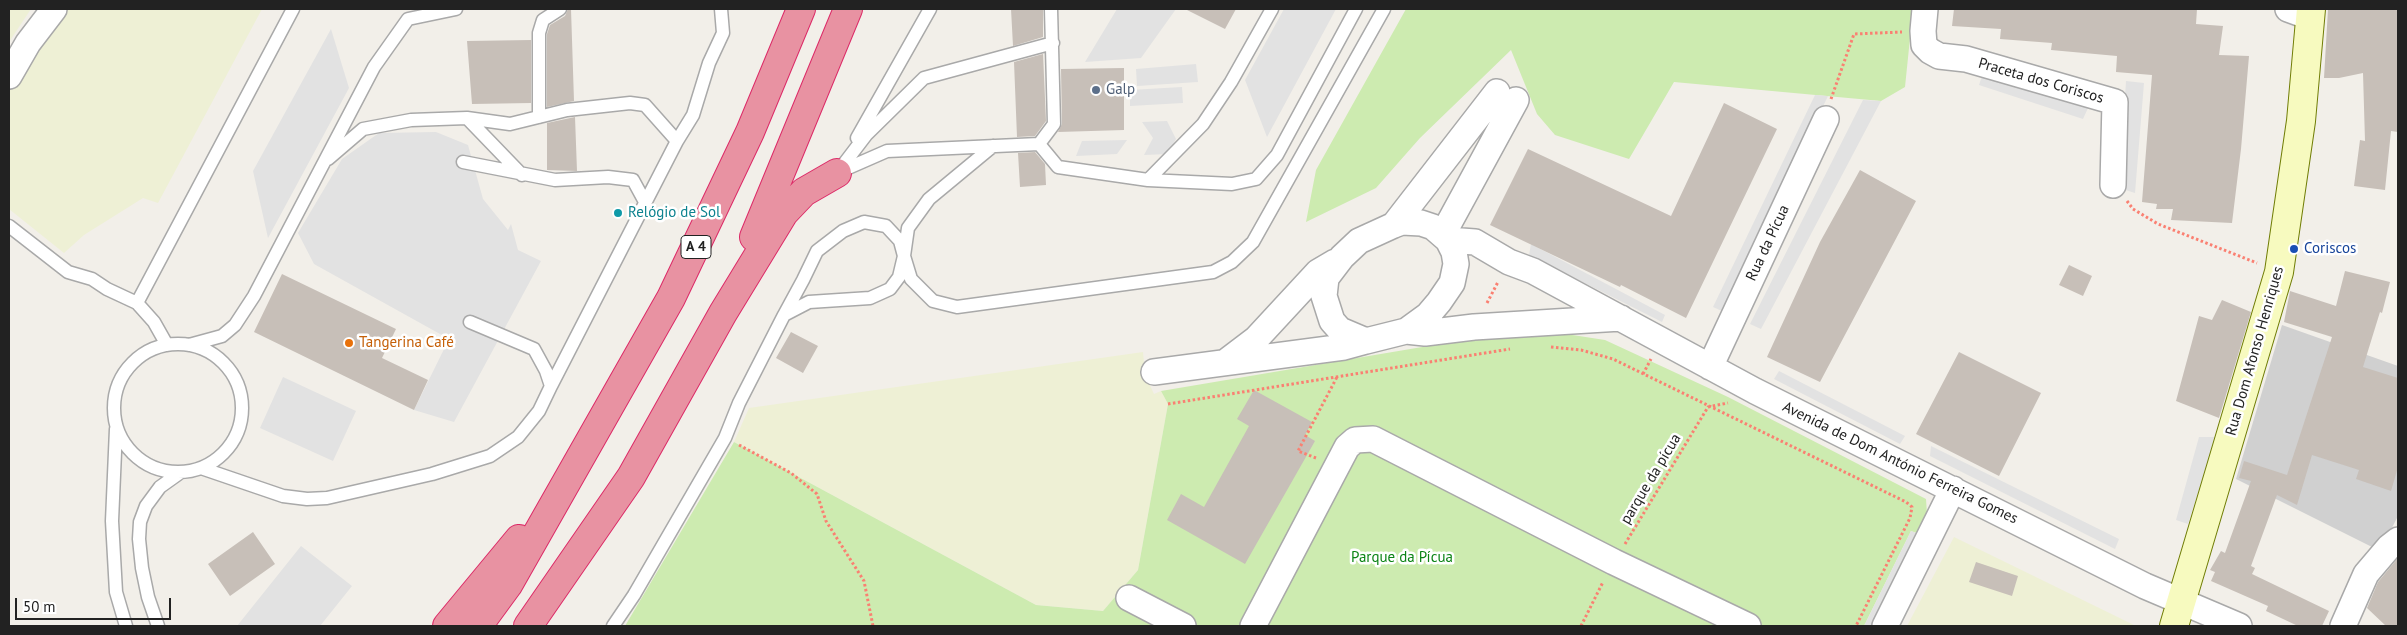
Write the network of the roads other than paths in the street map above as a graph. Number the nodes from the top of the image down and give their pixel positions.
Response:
1 (54, 9) edge
2 (293, 9) edge
3 (456, 9) edge
4 (560, 9) edge
5 (722, 9) edge
6 (802, 9) edge
7 (848, 9) edge
8 (930, 9) edge
9 (1051, 9) edge
10 (1272, 9) edge
11 (1356, 9) edge
12 (1384, 9) edge
13 (2303, 11) edge
14 (1924, 20) edge
15 (1053, 43) junction
16 (9, 76) edge
17 (539, 117) junction
18 (467, 118) junction
19 (1826, 119) road end
20 (676, 141) junction
21 (1039, 144) junction
22 (993, 146) junction
23 (463, 162) dead end
24 (322, 164) junction
25 (837, 173) junction
26 (522, 175) junction
27 (1148, 180) junction
28 (2113, 185) road end
29 (646, 202) junction
30 (1394, 225) junction
31 (9, 226) edge
32 (1445, 237) junction
33 (904, 256) junction
34 (1337, 261) junction
35 (137, 303) junction
36 (723, 313) junction
37 (784, 315) junction
38 (1621, 318) junction
39 (470, 322) dead end
40 (1406, 331) junction
41 (1366, 340) junction
42 (167, 345) junction
43 (189, 345) junction
44 (1227, 361) junction
45 (1710, 368) junction
46 (1154, 372) dead end
47 (551, 386) junction
48 (116, 427) junction
49 (201, 468) junction
50 (181, 472) junction
51 (571, 475) junction
52 (1953, 489) junction
53 (2398, 540) edge
54 (1130, 598) dead end
55 (2177, 614) edge
56 (2346, 618) edge
57 (126, 626) edge
58 (158, 626) edge
59 (447, 626) edge
60 (478, 626) edge
61 (528, 626) edge
62 (612, 626) edge
63 (1183, 626) edge
64 (1253, 626) edge
65 (1748, 626) edge
66 (1885, 626) edge
67 (2239, 626) edge

1 - 16 street
2 - 35 lane
3 - 24 lane
4 - 17 lane
5 - 20 lane
6 - 51 highway, A 4
7 - 36 highway
8 - 25 lane
9 - 15 lane
10 - 27 lane
11 - 27 lane
12 - 33 lane
13 - 55 main road, Rua Dom Afonso Henriques
14 - 28 street, Praceta dos Coriscos
15 - 21 lane
15 - 25 lane
17 - 18 lane
17 - 20 lane
18 - 24 lane
18 - 26 lane
19 - 45 street, Rua da Pícua
20 - 29 lane
21 - 22 lane
21 - 27 lane
22 - 25 lane
22 - 33 lane
23 - 26 lane
24 - 43 lane
25 - 36 highway
26 - 29 lane
29 - 47 lane
30 - 32 street, Avenida de Dom António Ferreira Gomes
30 - 32 street
30 - 34 street, Avenida de Dom António Ferreira Gomes
31 - 35 lane
32 - 38 street, Avenida de Dom António Ferreira Gomes
32 - 40 street, Avenida de Dom António Ferreira Gomes
33 - 37 lane
33 - 37 lane
34 - 41 street, Avenida de Dom António Ferreira Gomes
34 - 44 street, Avenida de Dom António Ferreira Gomes
35 - 42 lane
36 - 61 highway
37 - 62 lane
38 - 40 street, Avenida de Dom António Ferreira Gomes
38 - 45 street, Avenida de Dom António Ferreira Gomes
39 - 47 lane
40 - 41 street, Avenida de Dom António Ferreira Gomes
41 - 44 street, Avenida de Dom António Ferreira Gomes
42 - 43 lane
42 - 48 lane
43 - 49 lane
44 - 46 street, Avenida de Dom António Ferreira Gomes
45 - 52 street, Avenida de Dom António Ferreira Gomes
47 - 49 lane
48 - 50 lane
48 - 57 lane
49 - 50 lane
50 - 58 lane
51 - 59 highway
51 - 60 highway, A 4
52 - 55 street, Avenida de Dom António Ferreira Gomes
52 - 66 street
53 - 56 street
54 - 63 street
55 - 67 street, Avenida de Dom António Ferreira Gomes
64 - 65 street

